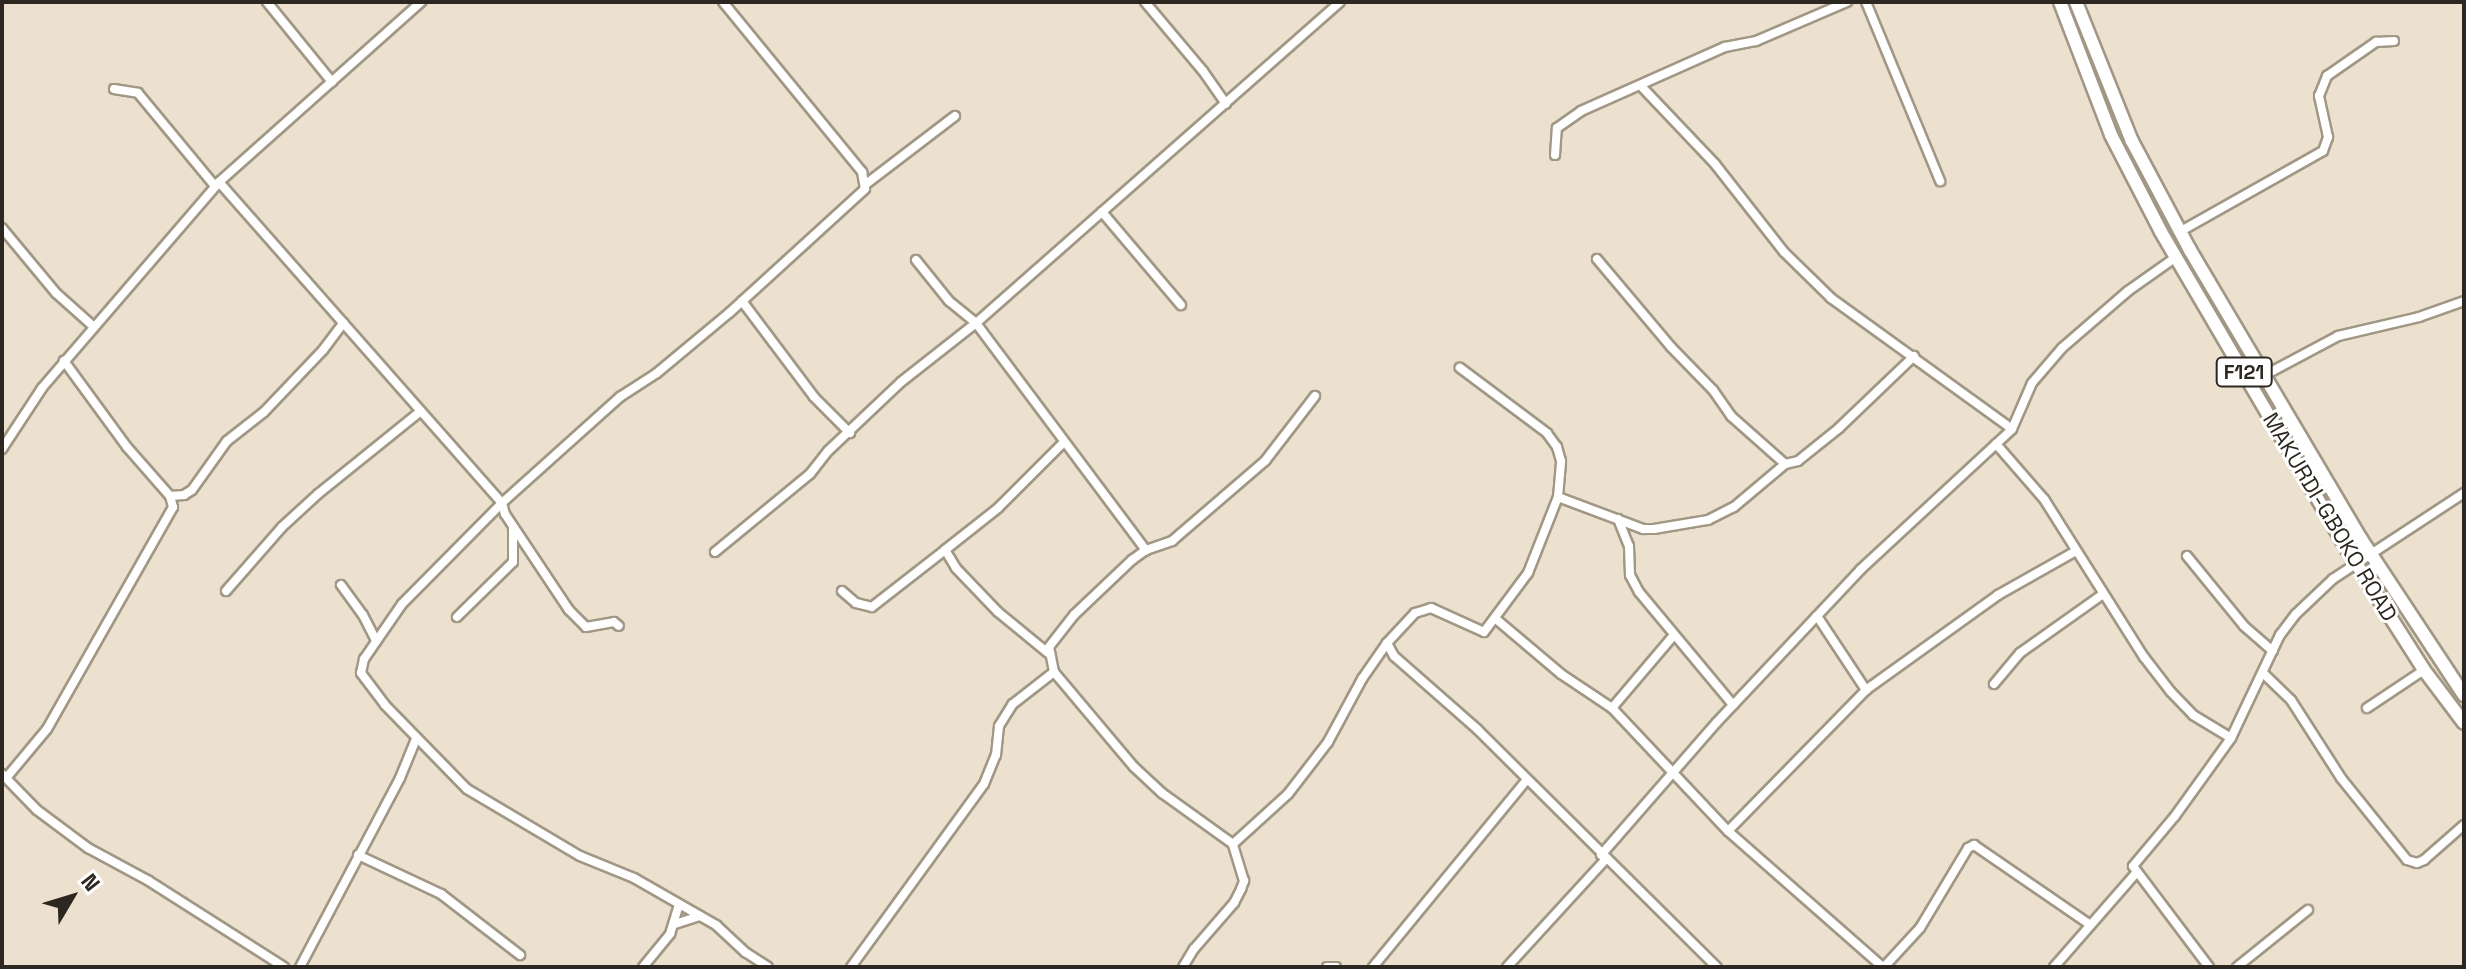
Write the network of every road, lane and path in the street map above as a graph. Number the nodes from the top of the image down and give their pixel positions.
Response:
1 (267, 2) edge
2 (421, 2) edge
3 (723, 2) edge
4 (1145, 2) edge
5 (1340, 2) edge
6 (1847, 2) edge
7 (1866, 2) edge
8 (2060, 2) edge
9 (2076, 2) edge
10 (2394, 41) dead end
11 (332, 82) junction
12 (1641, 86) junction
13 (114, 89) dead end
14 (1226, 104) junction
15 (955, 116) dead end
16 (1555, 155) dead end
17 (1940, 181) dead end
18 (217, 184) junction
19 (866, 184) junction
20 (1102, 212) junction
21 (2, 228) edge
22 (2181, 231) junction
23 (2176, 257) junction
24 (1597, 259) dead end
25 (916, 260) dead end
26 (742, 301) junction
27 (2464, 301) edge
28 (1181, 305) dead end
29 (343, 323) junction
30 (976, 323) junction
31 (94, 327) junction
32 (1914, 356) junction
33 (64, 361) junction
34 (1460, 368) dead end
35 (2265, 375) junction
36 (1315, 396) dead end
37 (421, 411) junction
38 (2, 425) edge
39 (2012, 429) junction
40 (12, 432) junction
41 (850, 433) junction
42 (1064, 442) junction
43 (1996, 444) junction
44 (2, 449) edge
45 (1785, 464) junction
46 (2464, 493) edge
47 (170, 496) junction
48 (1558, 497) junction
49 (502, 503) junction
50 (1618, 519) junction
51 (513, 527) junction
52 (1643, 529) junction
53 (1629, 546) junction
54 (945, 550) junction
55 (1146, 550) junction
56 (2076, 551) junction
57 (715, 552) dead end
58 (2371, 555) junction
59 (2187, 556) dead end
60 (2357, 565) junction
61 (341, 585) dead end
62 (226, 591) dead end
63 (842, 591) dead end
64 (2103, 594) junction
65 (1817, 616) junction
66 (457, 617) dead end
67 (1496, 619) junction
68 (619, 626) dead end
69 (1673, 636) junction
70 (376, 641) junction
71 (1387, 643) junction
72 (2273, 651) junction
73 (1048, 653) junction
74 (1394, 656) junction
75 (1374, 662) junction
76 (2424, 670) junction
77 (1054, 672) junction
78 (2263, 673) junction
79 (1994, 684) dead end
80 (1866, 690) junction
81 (2464, 695) edge
82 (1733, 705) junction
83 (1612, 708) junction
84 (2367, 708) dead end
85 (2464, 723) edge
86 (2231, 738) junction
87 (416, 739) junction
88 (1674, 772) junction
89 (4, 775) edge
90 (1526, 781) junction
91 (2464, 825) edge
92 (1728, 831) junction
93 (1233, 844) junction
94 (358, 855) junction
95 (1604, 857) junction
96 (2136, 873) junction
97 (679, 904) junction
98 (2308, 910) dead end
99 (700, 916) junction
100 (675, 924) junction
101 (2089, 924) junction
102 (520, 955) dead end
103 (284, 967) edge
104 (300, 967) edge
105 (643, 967) edge
106 (768, 967) edge
107 (851, 967) edge
108 (1183, 967) edge
109 (1327, 967) edge
110 (1336, 967) edge
111 (1373, 967) edge
112 (1507, 967) edge
113 (1717, 967) edge
114 (1884, 967) edge
115 (2054, 967) edge
116 (2209, 967) edge
117 (2237, 967) edge

1 - 11 street
2 - 11 street
3 - 19 street
4 - 14 street
5 - 14 street
6 - 12 street
7 - 17 street
8 - 23 main road, MAKURDI-GBOKO ROAD / F121
9 - 22 main road, F121
10 - 22 street
11 - 18 street
12 - 16 street
12 - 32 street
13 - 18 street
14 - 20 street
15 - 19 street
18 - 29 street
18 - 31 street
19 - 26 street
20 - 28 street
20 - 30 street
21 - 31 street
22 - 35 main road, F121
23 - 39 street
23 - 60 main road, MAKURDI-GBOKO ROAD / F121
24 - 45 street
25 - 30 street
26 - 41 street
26 - 49 street
27 - 35 street
29 - 37 street
29 - 47 street
30 - 41 street
30 - 42 street
31 - 33 street
32 - 39 street
32 - 45 street
33 - 40 street
33 - 47 street
34 - 48 street
35 - 58 main road, F121
36 - 55 street
37 - 49 street
37 - 62 street
38 - 40 street
39 - 43 street
40 - 44 street
41 - 57 street
42 - 54 street
42 - 55 street
43 - 56 street
43 - 65 street
45 - 52 street
46 - 58 street
47 - 89 street
48 - 50 street
48 - 67 street
49 - 51 street
49 - 70 street
50 - 52 street
50 - 53 street
51 - 66 street
51 - 68 street
52 - 53 street
53 - 69 street
54 - 63 street
54 - 73 street
55 - 73 street
56 - 64 street
56 - 80 street
58 - 60 street
58 - 81 main road, F121
59 - 72 street
60 - 72 street
60 - 76 main road, MAKURDI-GBOKO ROAD / F121
61 - 70 street
64 - 79 street
64 - 86 street
65 - 80 street
65 - 82 street
67 - 71 street
67 - 83 street
69 - 82 street
69 - 83 street
70 - 87 street
71 - 74 street
71 - 75 street
72 - 78 street
73 - 77 street
74 - 75 street
74 - 90 street
75 - 93 street
76 - 84 street
76 - 85 main road, MAKURDI-GBOKO ROAD / F121
77 - 93 street
77 - 107 street
78 - 86 street
78 - 91 street
80 - 92 street
82 - 88 street
83 - 88 street
86 - 96 street
87 - 94 street
87 - 97 street
88 - 92 street
88 - 95 street
89 - 103 street
90 - 95 street
90 - 111 street
92 - 114 street
93 - 108 street
94 - 102 street
94 - 104 street
95 - 112 street
95 - 113 street
96 - 101 street
96 - 116 street
97 - 99 street
97 - 100 street
98 - 117 street
99 - 100 street
99 - 106 street
100 - 105 street
101 - 114 street
101 - 115 street
109 - 110 street

